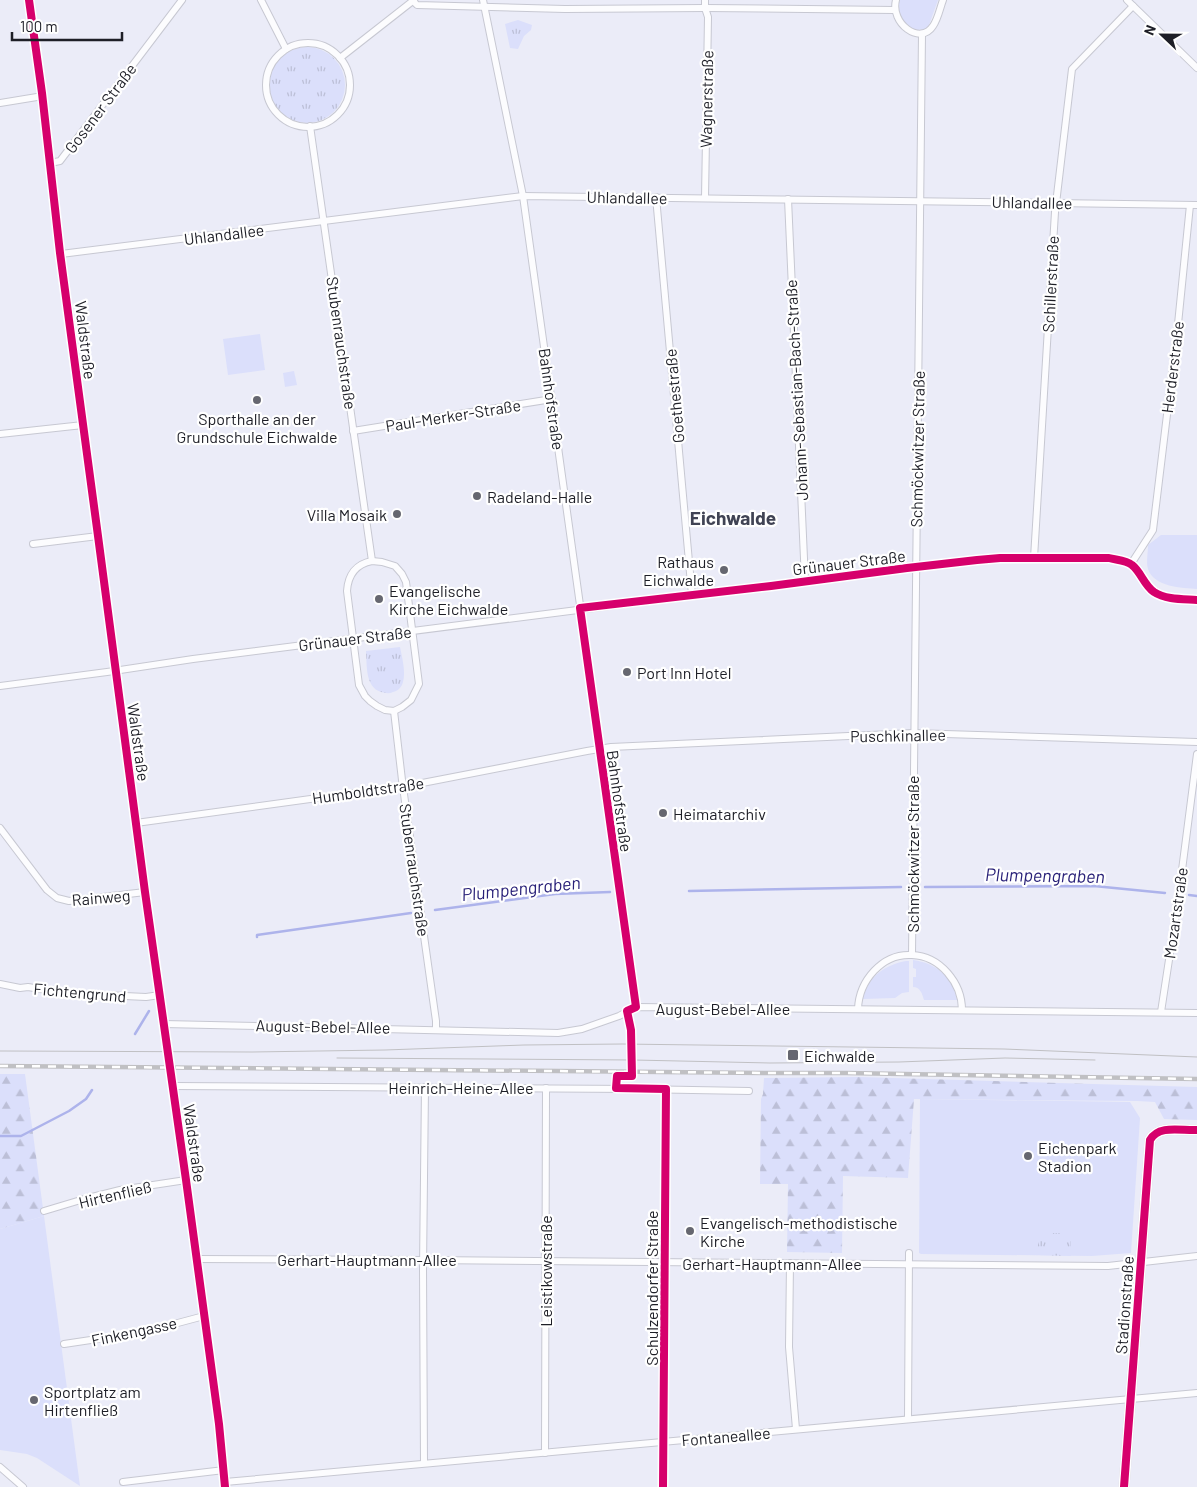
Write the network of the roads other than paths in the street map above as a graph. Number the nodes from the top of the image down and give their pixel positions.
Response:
1 (29, 0) edge
2 (182, 0) edge
3 (261, 0) edge
4 (413, 0) edge
5 (705, 0) edge
6 (896, 0) edge
7 (943, 0) edge
8 (1127, 0) edge
9 (484, 3) edge
10 (1133, 6) junction
11 (705, 8) junction
12 (894, 10) junction
13 (922, 34) junction
14 (286, 49) junction
15 (340, 58) junction
16 (1197, 68) edge
17 (43, 96) junction
18 (0, 103) edge
19 (310, 126) junction
20 (50, 163) junction
21 (523, 196) junction
22 (656, 197) junction
23 (705, 198) junction
24 (788, 199) junction
25 (920, 201) junction
26 (1056, 203) junction
27 (1194, 205) edge
28 (325, 221) junction
29 (61, 254) junction
30 (552, 399) junction
31 (83, 426) junction
32 (354, 431) junction
33 (0, 434) edge
34 (98, 536) junction
35 (32, 544) dead end
36 (1034, 558) junction
37 (372, 561) junction
38 (1131, 564) junction
39 (916, 567) junction
40 (805, 582) junction
41 (692, 595) junction
42 (1197, 600) edge
43 (580, 608) junction
44 (412, 631) junction
45 (352, 639) junction
46 (116, 670) junction
47 (0, 686) edge
48 (394, 711) junction
49 (913, 733) junction
50 (1197, 742) edge
51 (599, 749) junction
52 (1197, 754) edge
53 (403, 786) junction
54 (136, 823) junction
55 (0, 828) edge
56 (145, 892) junction
57 (912, 955) junction
58 (0, 984) edge
59 (160, 995) junction
60 (636, 1007) junction
61 (858, 1009) junction
62 (962, 1010) junction
63 (1161, 1012) junction
64 (1197, 1013) edge
65 (164, 1024) junction
66 (436, 1029) junction
67 (173, 1086) junction
68 (425, 1087) junction
69 (546, 1088) junction
70 (666, 1089) junction
71 (749, 1091) dead end
72 (1197, 1130) edge
73 (186, 1180) junction
74 (44, 1212) dead end
75 (908, 1253) dead end
76 (1197, 1256) edge
77 (196, 1259) junction
78 (423, 1260) junction
79 (545, 1261) junction
80 (665, 1262) junction
81 (790, 1263) junction
82 (1141, 1263) junction
83 (908, 1264) junction
84 (204, 1316) junction
85 (64, 1344) dead end
86 (1197, 1393) edge
87 (1130, 1399) junction
88 (908, 1419) junction
89 (796, 1429) junction
90 (663, 1441) junction
91 (545, 1453) junction
92 (424, 1463) junction
93 (0, 1467) edge
94 (224, 1470) junction
95 (123, 1482) dead end
96 (225, 1484) edge
97 (23, 1487) edge
98 (663, 1487) edge
99 (1124, 1487) edge

1 - 17 street, Waldstraße
2 - 20 street, Gosener Straße
3 - 14 street
4 - 9 street
4 - 15 street
5 - 11 street, Wagnerstraße
6 - 12 street
7 - 13 street
8 - 10 street
9 - 11 street
9 - 21 street, Bahnhofstraße
10 - 16 street
10 - 26 street, Schillerstraße
11 - 12 street
11 - 23 street, Wagnerstraße
12 - 13 street
13 - 25 street, Schmöckwitzer Straße
14 - 15 street
14 - 19 street
15 - 19 street
17 - 18 street
17 - 20 street, Waldstraße
19 - 28 street, Stubenrauchstraße
20 - 29 street, Waldstraße
21 - 22 street, Uhlandallee
21 - 28 street, Uhlandallee
21 - 30 street, Bahnhofstraße
22 - 23 street, Uhlandallee
22 - 41 street, Goethestraße
23 - 24 street, Uhlandallee
24 - 25 street, Uhlandallee
24 - 40 street, Johann-Sebastian-Bach-Straße
25 - 26 street, Uhlandallee
25 - 39 street, Schmöckwitzer Straße
26 - 27 street, Uhlandallee
26 - 36 street, Schillerstraße
27 - 38 street, Herderstraße
28 - 29 street, Uhlandallee
28 - 32 street, Stubenrauchstraße
29 - 31 street, Waldstraße
30 - 32 street, Paul-Merker-Straße
30 - 43 street, Bahnhofstraße
31 - 33 street
31 - 34 street, Waldstraße
32 - 37 street, Stubenrauchstraße
34 - 35 street
34 - 46 street, Waldstraße
36 - 38 street, Grünauer Straße
36 - 39 street, Grünauer Straße
37 - 44 street
37 - 45 street
38 - 42 street
39 - 40 street, Grünauer Straße
39 - 49 street, Schmöckwitzer Straße
40 - 41 street, Grünauer Straße
41 - 43 street, Grünauer Straße
43 - 44 street, Grünauer Straße
43 - 51 street, Bahnhofstraße
44 - 45 street, Grünauer Straße
44 - 48 street
45 - 46 street, Grünauer Straße
45 - 48 street
46 - 47 street, Grünauer Straße
46 - 54 street, Waldstraße
48 - 53 street, Stubenrauchstraße
49 - 50 street, Puschkinallee
49 - 51 street, Puschkinallee
49 - 57 street, Schmöckwitzer Straße
51 - 53 street, Humboldtstraße
51 - 60 street, Bahnhofstraße
52 - 63 street, Mozartstraße
53 - 54 street, Humboldtstraße
53 - 66 street, Stubenrauchstraße
54 - 56 street, Waldstraße
55 - 56 street, Rainweg
56 - 59 street, Waldstraße
57 - 61 street, Schmöckwitzer Straße
57 - 62 street, Schmöckwitzer Straße
58 - 59 street, Fichtengrund
59 - 65 street, Waldstraße
60 - 61 street, August-Bebel-Allee
60 - 66 street, August-Bebel-Allee
61 - 62 street, August-Bebel-Allee
62 - 63 street, August-Bebel-Allee
63 - 64 street, August-Bebel-Allee
65 - 66 street, August-Bebel-Allee
65 - 67 street, Waldstraße
67 - 68 street, Heinrich-Heine-Allee
67 - 73 street, Waldstraße
68 - 69 street, Heinrich-Heine-Allee
68 - 78 street
69 - 70 street, Heinrich-Heine-Allee
69 - 79 street, Leistikowstraße
70 - 71 street, Heinrich-Heine-Allee
70 - 80 street, Schulzendorfer Straße
72 - 82 street, Stadionstraße
73 - 74 street, Hirtenfließ
73 - 77 street, Waldstraße
75 - 83 street
76 - 82 street, Gerhart-Hauptmann-Allee
77 - 78 street, Gerhart-Hauptmann-Allee
77 - 84 street, Waldstraße
78 - 79 street, Gerhart-Hauptmann-Allee
78 - 92 street
79 - 80 street, Gerhart-Hauptmann-Allee
79 - 91 street, Leistikowstraße
80 - 81 street, Gerhart-Hauptmann-Allee
80 - 90 street, Schulzendorfer Straße
81 - 83 street, Gerhart-Hauptmann-Allee
81 - 89 street
82 - 83 street, Gerhart-Hauptmann-Allee
82 - 87 street, Stadionstraße
83 - 88 street
84 - 85 street, Finkengasse
84 - 94 street, Waldstraße
86 - 87 street, Fontaneallee
87 - 88 street, Fontaneallee
87 - 99 street, Stadionstraße
88 - 89 street, Fontaneallee
89 - 90 street, Fontaneallee
90 - 91 street, Fontaneallee
90 - 98 street, Schulzendorfer Straße
91 - 92 street, Fontaneallee
92 - 96 street, Fontaneallee
93 - 97 street
94 - 95 street
94 - 96 street, Waldstraße

